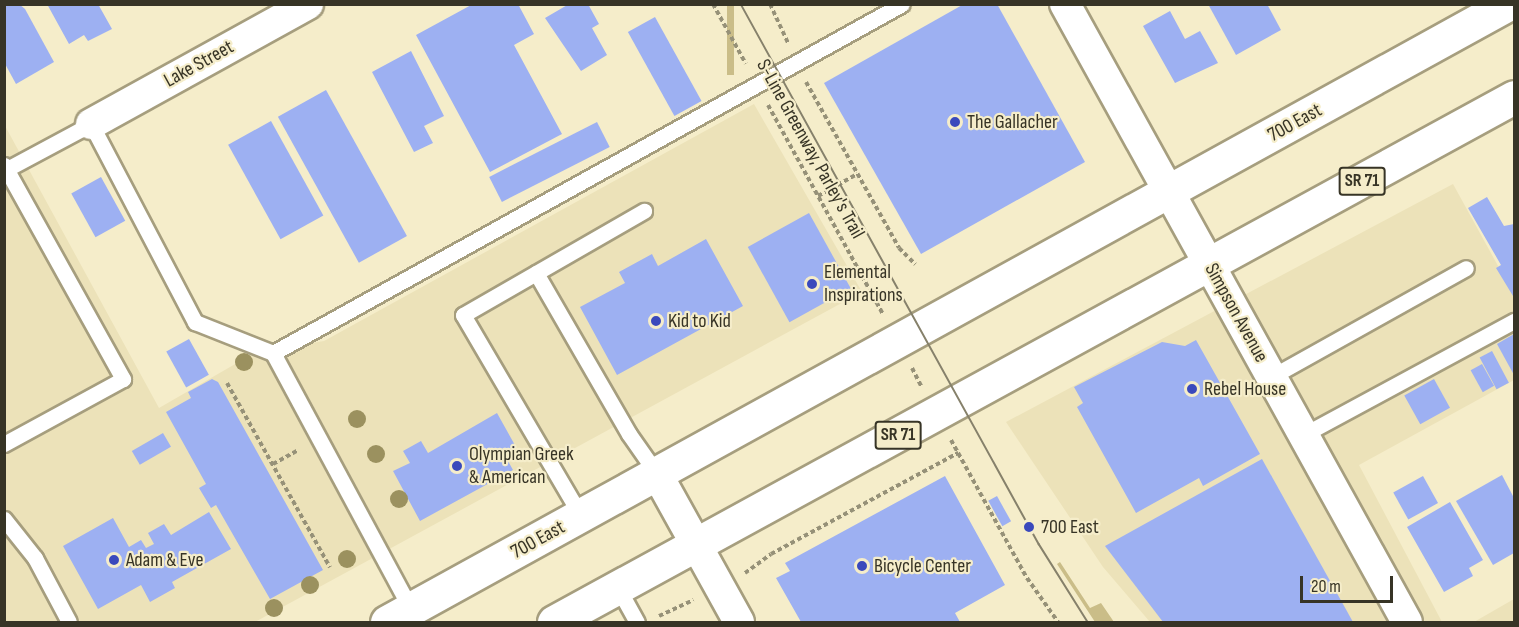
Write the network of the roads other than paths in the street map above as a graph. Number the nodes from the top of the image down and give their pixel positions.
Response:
1 (308, 4) edge
2 (902, 4) edge
3 (1065, 4) edge
4 (1508, 4) edge
5 (1515, 97) edge
6 (91, 124) junction
7 (6, 167) edge
8 (1168, 193) junction
9 (644, 211) dead end
10 (1209, 265) junction
11 (1466, 268) dead end
12 (536, 273) junction
13 (1515, 321) edge
14 (273, 353) junction
15 (1271, 377) junction
16 (1303, 435) junction
17 (4, 444) edge
18 (657, 474) junction
19 (581, 516) junction
20 (4, 519) edge
21 (696, 545) junction
22 (618, 588) junction
23 (399, 616) edge
24 (69, 622) edge
25 (554, 622) edge
26 (637, 622) edge
27 (739, 622) edge
28 (1407, 622) edge

1 - 6 street, Lake Street
2 - 14 lane
3 - 8 street, Simpson Avenue
4 - 8 main road, 700 East
5 - 10 main road, SR 71
6 - 7 lane
6 - 14 lane
7 - 17 lane
8 - 10 street, Simpson Avenue
8 - 18 main road, 700 East
9 - 12 lane
10 - 15 street, Simpson Avenue
10 - 21 main road, SR 71
11 - 15 lane
12 - 18 lane
12 - 19 lane
13 - 16 lane
14 - 23 lane
15 - 16 street, Simpson Avenue
16 - 28 street, Simpson Avenue
18 - 19 main road, 700 East
18 - 21 street
19 - 23 main road, 700 East
20 - 24 lane
21 - 22 main road, SR 71
21 - 27 street
22 - 25 main road, SR 71
22 - 26 lane

